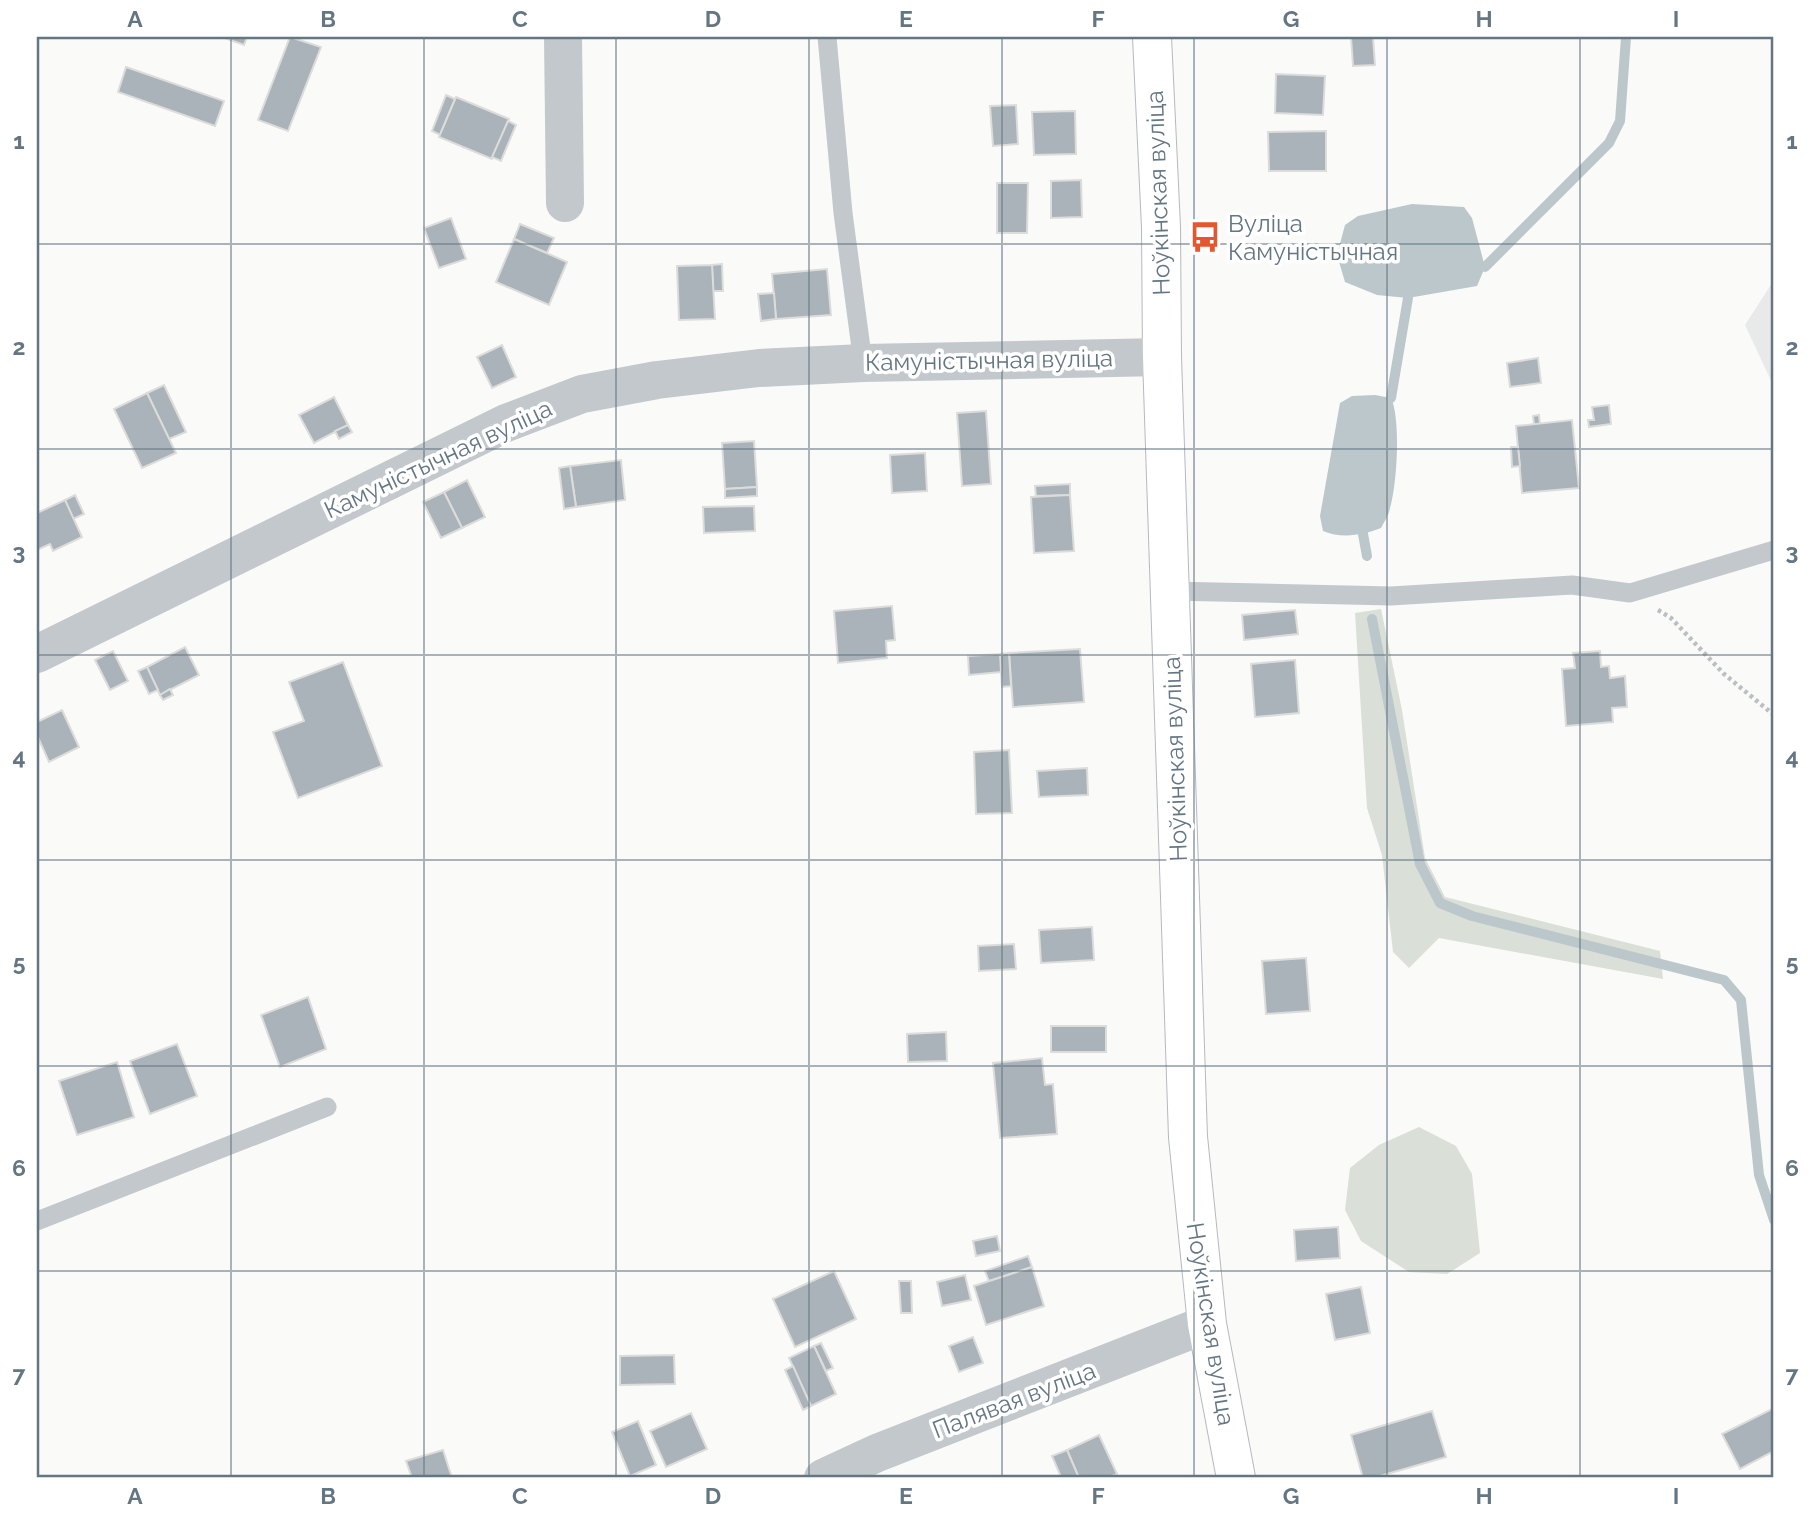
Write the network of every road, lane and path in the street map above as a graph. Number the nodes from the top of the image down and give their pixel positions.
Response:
1 (563, 37) edge
2 (827, 37) edge
3 (1152, 37) edge
4 (565, 203) dead end
5 (1162, 357) junction
6 (863, 363) junction
7 (1774, 550) edge
8 (1171, 591) junction
9 (1630, 593) junction
10 (37, 653) edge
11 (1774, 715) edge
12 (327, 1107) dead end
13 (37, 1221) edge
14 (1207, 1324) junction
15 (823, 1478) edge
16 (1236, 1478) edge

1 - 4 street
2 - 6 lane
3 - 5 main road, Ноўкінская вуліца
5 - 6 street, Камуністычная вуліца
5 - 8 main road, Ноўкінская вуліца
6 - 10 street, Камуністычная вуліца
7 - 9 lane
8 - 9 lane
8 - 14 main road, Ноўкінская вуліца
9 - 11 path
12 - 13 lane
14 - 15 street, Палявая вуліца
14 - 16 main road, Ноўкінская вуліца

